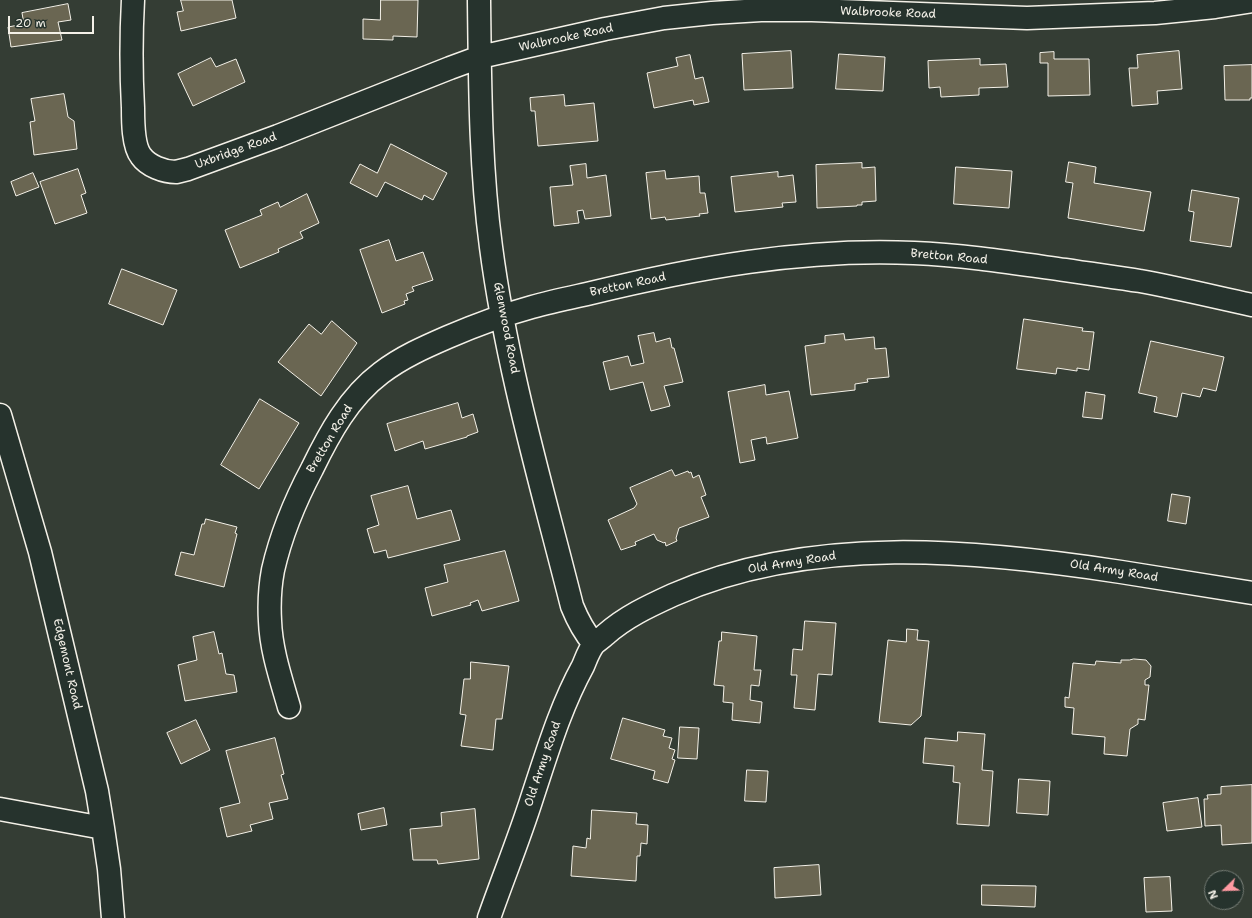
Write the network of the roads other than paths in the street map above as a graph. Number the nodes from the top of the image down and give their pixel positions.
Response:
1 (133, 0) edge
2 (479, 0) edge
3 (1252, 1) edge
4 (480, 57) junction
5 (1252, 305) edge
6 (502, 316) junction
7 (0, 415) edge
8 (1252, 593) edge
9 (594, 644) junction
10 (289, 707) dead end
11 (0, 809) edge
12 (103, 828) junction
13 (113, 918) edge
14 (489, 918) edge

1 - 4 street, Uxbridge Road
2 - 4 street, Glenwood Road
3 - 4 street, Walbrooke Road
4 - 6 street, Glenwood Road
5 - 6 street, Bretton Road
6 - 9 street, Glenwood Road
6 - 10 street, Bretton Road
7 - 12 street, Edgemont Road
8 - 9 street, Old Army Road
9 - 14 street, Old Army Road
11 - 12 street
12 - 13 street, Edgemont Road

